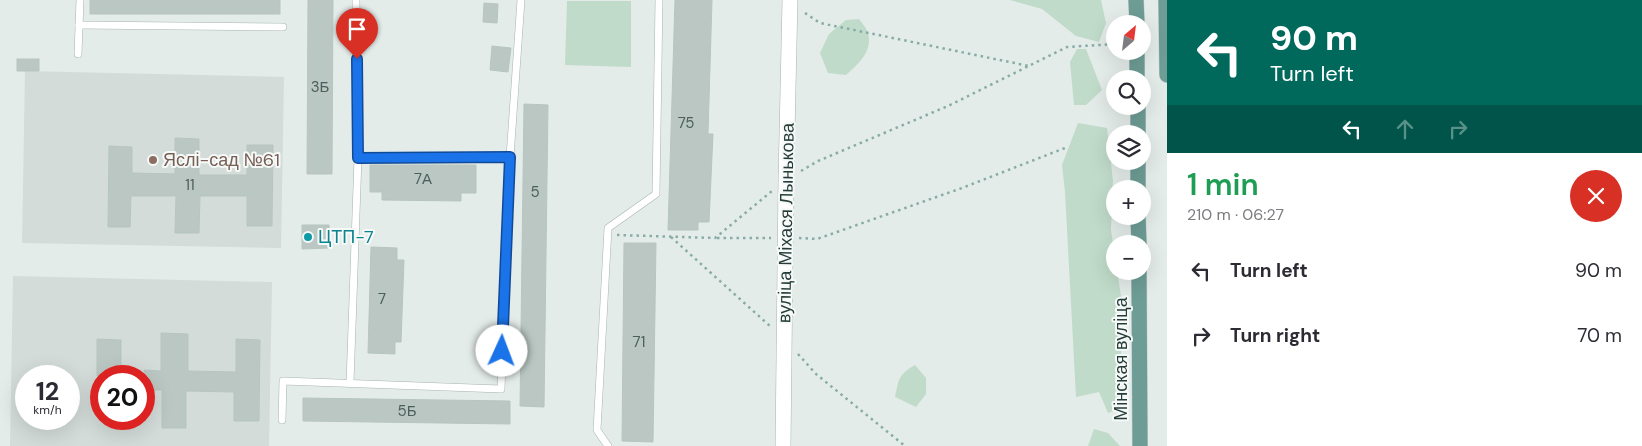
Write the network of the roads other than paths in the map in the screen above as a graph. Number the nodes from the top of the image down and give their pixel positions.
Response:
1 (80, 0) edge
2 (356, 0) edge
3 (521, 0) edge
4 (659, 0) edge
5 (790, 0) edge
6 (1127, 0) edge
7 (1166, 7) edge
8 (1136, 13) edge
9 (80, 25) junction
10 (283, 27) dead end
11 (78, 54) dead end
12 (1167, 75) edge
13 (510, 157) junction
14 (358, 158) junction
15 (1139, 280) edge
16 (350, 383) junction
17 (282, 420) dead end
18 (608, 446) edge
19 (784, 446) edge
20 (1140, 446) edge

1 - 9 lane
2 - 14 lane
3 - 13 lane
4 - 18 lane
5 - 19 street, вуліца Міхася Лынькова
6 - 8 main road
7 - 12 main road
9 - 10 lane
9 - 11 lane
13 - 14 lane
13 - 16 lane
14 - 16 lane
15 - 20 main road, Мінская вуліца
16 - 17 lane

